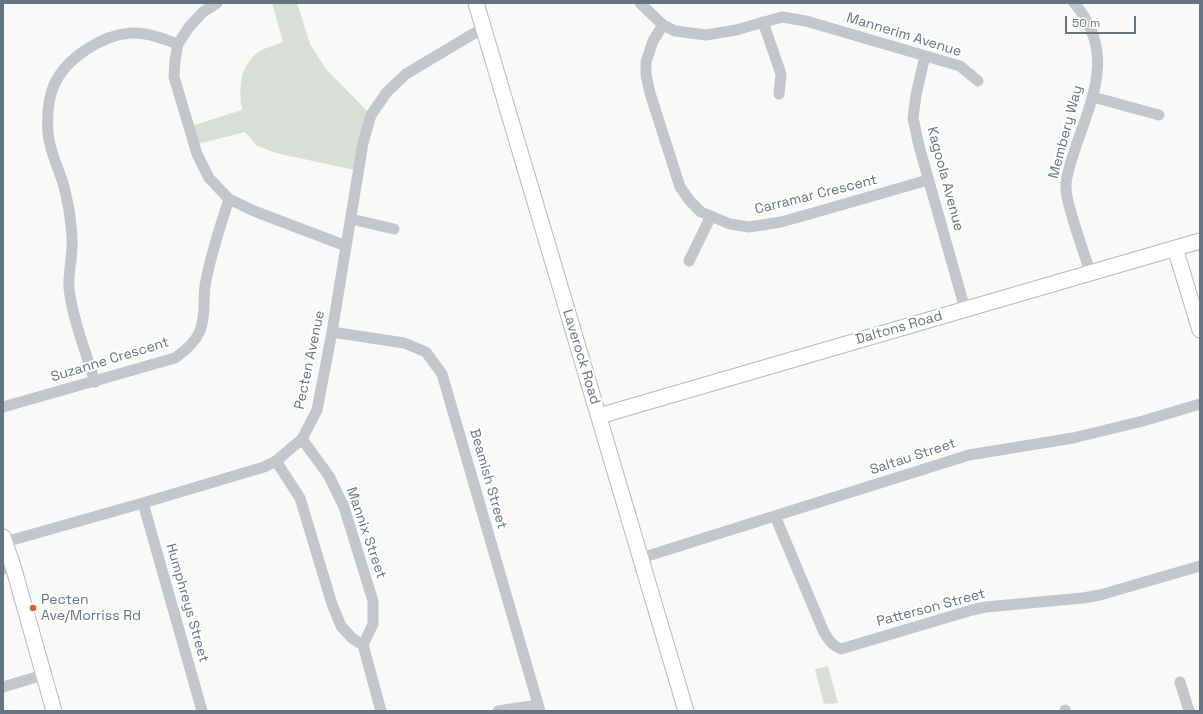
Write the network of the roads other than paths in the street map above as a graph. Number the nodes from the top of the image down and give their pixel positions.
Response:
1 (217, 3) edge
2 (476, 3) edge
3 (640, 3) edge
4 (1074, 3) edge
5 (763, 22) junction
6 (663, 25) junction
7 (483, 28) junction
8 (178, 44) junction
9 (925, 56) junction
10 (978, 81) dead end
11 (779, 94) dead end
12 (1093, 97) junction
13 (1159, 115) dead end
14 (928, 180) junction
15 (229, 199) junction
16 (711, 216) junction
17 (351, 219) junction
18 (394, 229) dead end
19 (1200, 241) edge
20 (346, 246) junction
21 (1176, 248) junction
22 (689, 261) dead end
23 (1090, 272) junction
24 (965, 309) junction
25 (1200, 330) edge
26 (332, 332) junction
27 (95, 382) junction
28 (1200, 404) edge
29 (3, 407) edge
30 (599, 416) junction
31 (302, 439) junction
32 (276, 461) junction
33 (143, 503) junction
34 (775, 516) junction
35 (4, 540) edge
36 (641, 558) junction
37 (1200, 566) edge
38 (8, 568) edge
39 (363, 645) junction
40 (43, 675) junction
41 (1180, 682) dead end
42 (3, 687) edge
43 (539, 708) edge
44 (54, 711) edge
45 (202, 711) edge
46 (381, 711) edge
47 (498, 711) edge
48 (686, 711) edge
49 (1189, 711) edge

1 - 8 street
2 - 7 street, Laverock Road
3 - 6 street, Mannerim Avenue
4 - 12 street, Membery Way
5 - 6 street, Mannerim Avenue
5 - 9 street, Mannerim Avenue
5 - 11 street
6 - 16 street, Carramar Crescent
7 - 17 street, Pecten Avenue
7 - 30 street, Laverock Road
8 - 15 street
8 - 27 street
9 - 10 street, Mannerim Avenue
9 - 14 street, Kagoola Avenue
12 - 13 street
12 - 23 street, Membery Way
14 - 16 street, Carramar Crescent
14 - 24 street, Kagoola Avenue
15 - 20 street
15 - 27 street, Suzanne Crescent
16 - 22 street
17 - 18 street
17 - 20 street, Pecten Avenue
19 - 21 street, Daltons Road
20 - 26 street, Pecten Avenue
21 - 23 street, Daltons Road
21 - 25 street
23 - 24 street, Daltons Road
24 - 30 street, Daltons Road
26 - 31 street, Pecten Avenue
26 - 43 street, Beamish Street
27 - 29 street, Suzanne Crescent
28 - 34 street, Saltau Street
30 - 36 street, Laverock Road
31 - 32 street, Pecten Avenue
31 - 39 street, Mannix Street
32 - 33 street, Pecten Avenue
32 - 39 street
33 - 35 street, Pecten Avenue
33 - 45 street, Humphreys Street
34 - 36 street, Saltau Street
34 - 37 street, Patterson Street
35 - 38 street
36 - 48 street, Laverock Road
38 - 40 street
39 - 46 street
40 - 42 street
40 - 44 street
41 - 49 street
43 - 47 street

